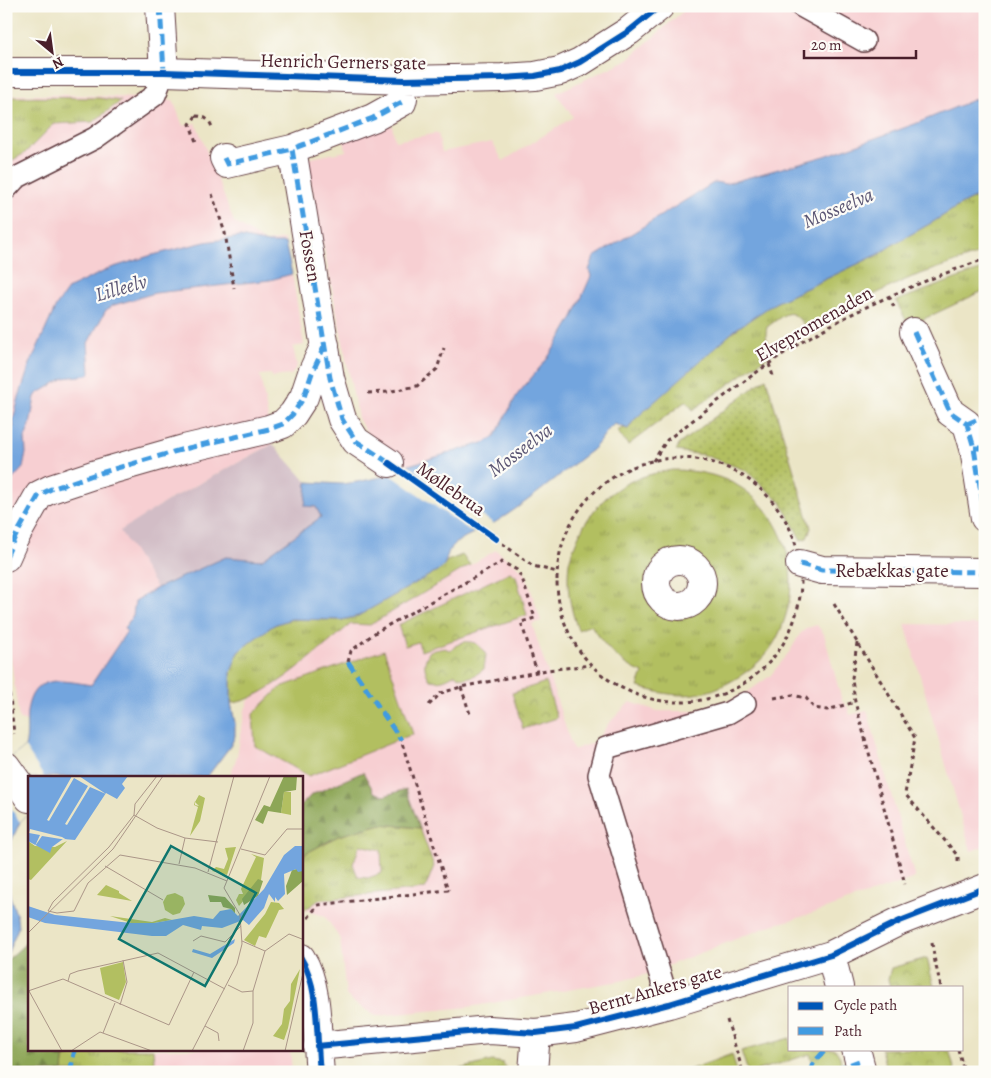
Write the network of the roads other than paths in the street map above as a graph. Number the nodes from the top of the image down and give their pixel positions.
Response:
1 (160, 6) edge
2 (660, 6) edge
3 (801, 6) edge
4 (864, 40) dead end
5 (6, 72) edge
6 (164, 72) junction
7 (403, 98) dead end
8 (292, 149) junction
9 (224, 158) dead end
10 (6, 189) edge
11 (914, 332) dead end
12 (325, 345) junction
13 (978, 434) edge
14 (389, 463) dead end
15 (985, 518) edge
16 (6, 557) edge
17 (803, 568) road end
18 (985, 572) edge
19 (738, 697) road end
20 (6, 766) edge
21 (28, 797) edge
22 (985, 888) edge
23 (831, 955) junction
24 (302, 960) edge
25 (840, 986) edge
26 (669, 1004) junction
27 (536, 1033) junction
28 (856, 1050) edge
29 (318, 1059) edge
30 (533, 1072) edge
31 (862, 1072) edge

1 - 6 street
2 - 6 street, Henrich Gerners gate
3 - 4 lane
5 - 6 street, Henrich Gerners gate
6 - 10 lane
7 - 8 street
8 - 9 street
8 - 12 street, Fossen
11 - 13 street
12 - 14 street, Fossen
12 - 16 street
13 - 15 street
17 - 18 street, Rebækkas gate
19 - 26 lane
20 - 21 street
22 - 23 street, Bernt Ankers gate
23 - 25 street
23 - 26 street, Bernt Ankers gate
24 - 29 street
26 - 27 street, Bernt Ankers gate
27 - 29 street, Bernt Ankers gate
27 - 30 street
28 - 31 street

